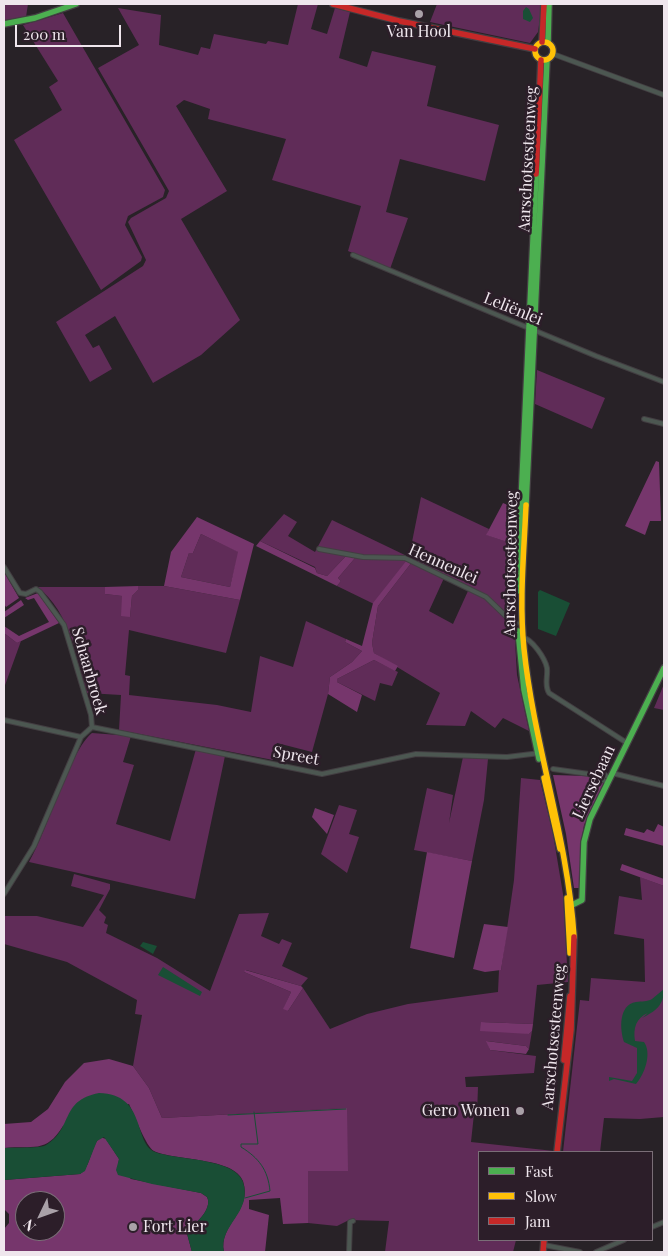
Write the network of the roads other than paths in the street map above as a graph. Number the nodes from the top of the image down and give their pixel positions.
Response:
1 (75, 4) edge
2 (333, 4) edge
3 (544, 4) edge
4 (550, 4) edge
5 (4, 24) edge
6 (545, 42) junction
7 (535, 50) junction
8 (553, 54) junction
9 (544, 60) junction
10 (664, 95) edge
11 (353, 256) dead end
12 (531, 330) junction
13 (664, 382) edge
14 (644, 419) dead end
15 (664, 424) edge
16 (319, 549) dead end
17 (4, 567) edge
18 (518, 623) junction
19 (522, 637) junction
20 (664, 668) edge
21 (4, 720) edge
22 (92, 727) junction
23 (81, 737) junction
24 (627, 742) junction
25 (540, 753) junction
26 (553, 769) dead end
27 (609, 778) junction
28 (664, 786) edge
29 (4, 894) edge
30 (570, 906) junction
31 (556, 1151) edge
32 (353, 1221) dead end
33 (622, 1241) edge
34 (546, 1244) edge
35 (348, 1252) edge
36 (543, 1252) edge
37 (580, 1252) edge
38 (596, 1252) edge

1 - 5 main road
2 - 7 main road
3 - 6 main road
4 - 6 main road
6 - 7 main road
6 - 8 main road
7 - 9 main road
8 - 9 main road
8 - 10 street
9 - 12 main road, Aarschotsesteenweg
11 - 12 street, Leliënlei
12 - 13 street, Leliënlei
12 - 18 main road, Aarschotsesteenweg
12 - 19 main road, Aarschotsesteenweg
14 - 15 street
16 - 18 street, Hennenlei
17 - 22 street, Schaarbroek
18 - 25 main road, Aarschotsesteenweg
19 - 24 street
19 - 25 main road, Aarschotsesteenweg
20 - 24 main road, Liersebaan
21 - 23 street
22 - 23 street
22 - 25 street, Spreet
23 - 29 street
24 - 27 main road, Liersebaan
25 - 30 main road, Aarschotsesteenweg
26 - 27 street
27 - 28 street
27 - 30 main road, Liersebaan
30 - 31 main road, Aarschotsesteenweg
32 - 35 street
33 - 38 street
34 - 36 main road
34 - 37 street

